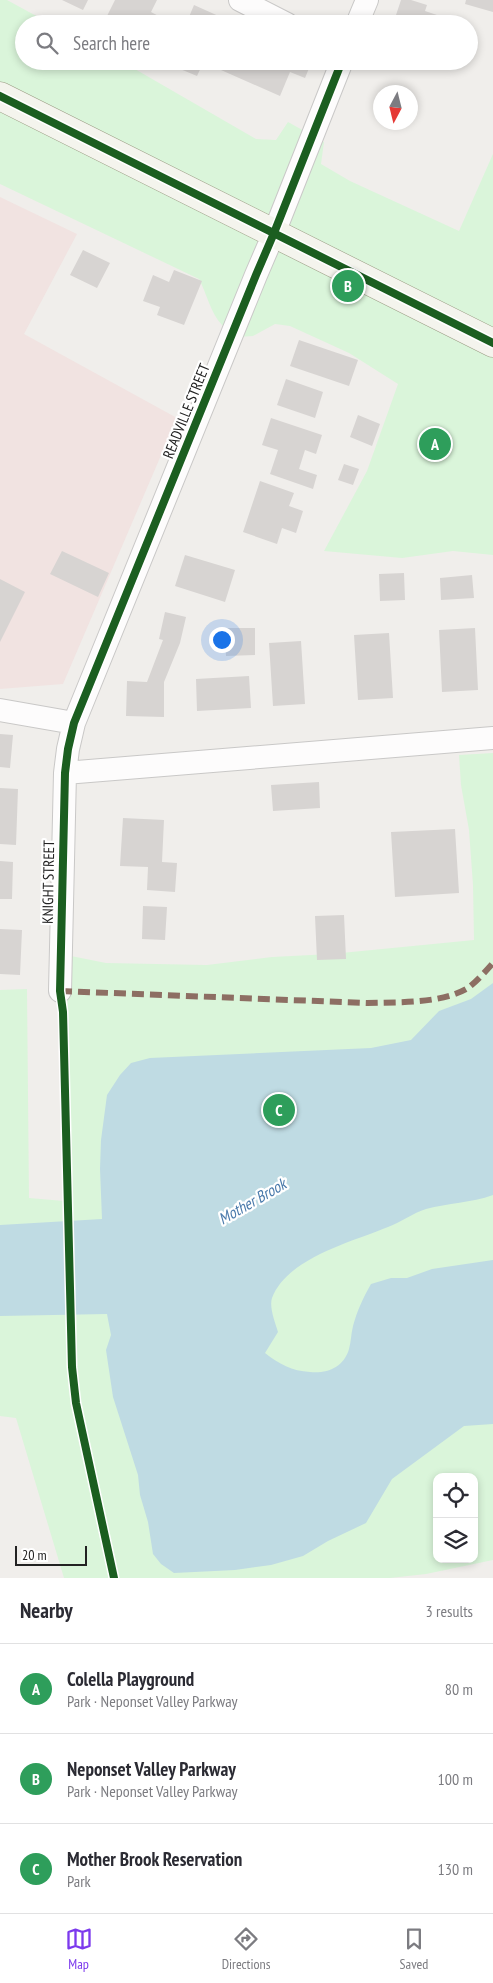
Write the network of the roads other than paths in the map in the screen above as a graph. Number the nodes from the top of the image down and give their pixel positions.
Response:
1 (240, 0) edge
2 (367, 0) edge
3 (269, 15) edge
4 (361, 15) edge
5 (338, 70) edge
6 (0, 96) edge
7 (274, 233) junction
8 (493, 343) edge
9 (0, 710) edge
10 (74, 723) junction
11 (493, 738) edge
12 (65, 773) junction
13 (60, 991) dead end

1 - 3 street
2 - 4 street
5 - 7 street, READVILLE STREET
6 - 7 main road
7 - 8 main road
7 - 10 street, READVILLE STREET
9 - 10 street
10 - 12 street, READVILLE STREET
11 - 12 street
12 - 13 street, KNIGHT STREET

